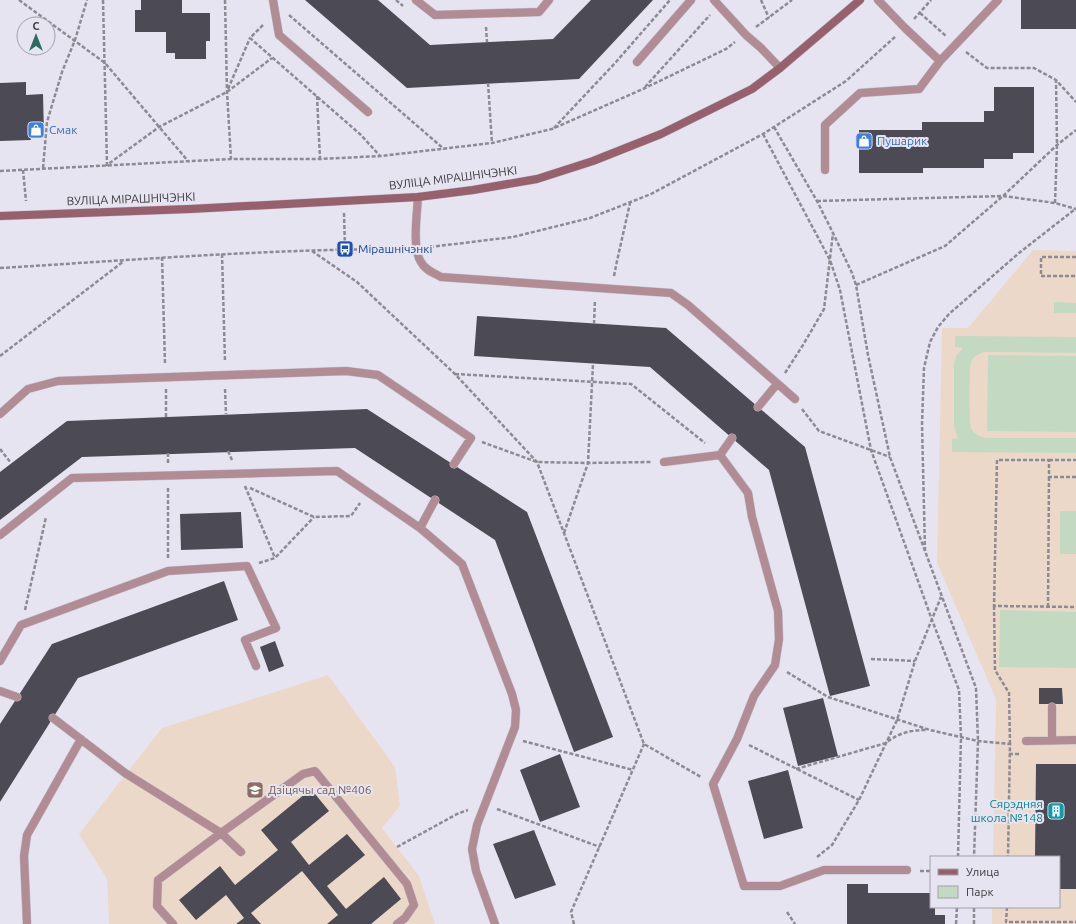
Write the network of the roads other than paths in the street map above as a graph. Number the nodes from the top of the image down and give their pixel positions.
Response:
1 (273, 0) edge
2 (416, 0) edge
3 (549, 0) edge
4 (691, 0) edge
5 (714, 0) edge
6 (860, 0) edge
7 (878, 0) edge
8 (998, 0) edge
9 (940, 61) junction
10 (637, 62) dead end
11 (780, 68) junction
12 (368, 112) dead end
13 (825, 170) dead end
14 (418, 197) junction
15 (0, 216) edge
16 (778, 384) junction
17 (795, 399) road end
18 (758, 407) dead end
19 (0, 414) edge
20 (732, 438) dead end
21 (720, 455) junction
22 (664, 462) road end
23 (454, 464) dead end
24 (435, 500) dead end
25 (420, 528) junction
26 (0, 535) edge
27 (0, 661) edge
28 (256, 666) dead end
29 (0, 691) edge
30 (17, 697) dead end
31 (1052, 707) dead end
32 (53, 718) dead end
33 (81, 739) junction
34 (1026, 740) dead end
35 (1052, 740) junction
36 (1076, 740) edge
37 (221, 833) junction
38 (241, 852) dead end
39 (907, 870) dead end
40 (28, 924) edge
41 (173, 924) edge
42 (397, 924) edge
43 (495, 924) edge

1 - 12 lane
2 - 3 lane
4 - 10 lane
5 - 11 lane
6 - 11 main road, ВУЛІЦА МІРАШНІЧЭНКІ
7 - 9 lane
8 - 9 lane
9 - 13 lane
11 - 14 main road, ВУЛІЦА МІРАШНІЧЭНКІ
14 - 15 main road, ВУЛІЦА МІРАШНІЧЭНКІ
14 - 16 lane
16 - 17 lane
16 - 18 lane
19 - 23 lane
20 - 21 lane
21 - 22 lane
21 - 39 lane
24 - 25 lane
25 - 26 lane
25 - 43 lane
27 - 28 lane
29 - 30 lane
31 - 35 lane
32 - 33 lane
33 - 37 lane
33 - 40 lane
34 - 35 lane
35 - 36 lane
37 - 38 lane
37 - 41 lane
37 - 42 lane

